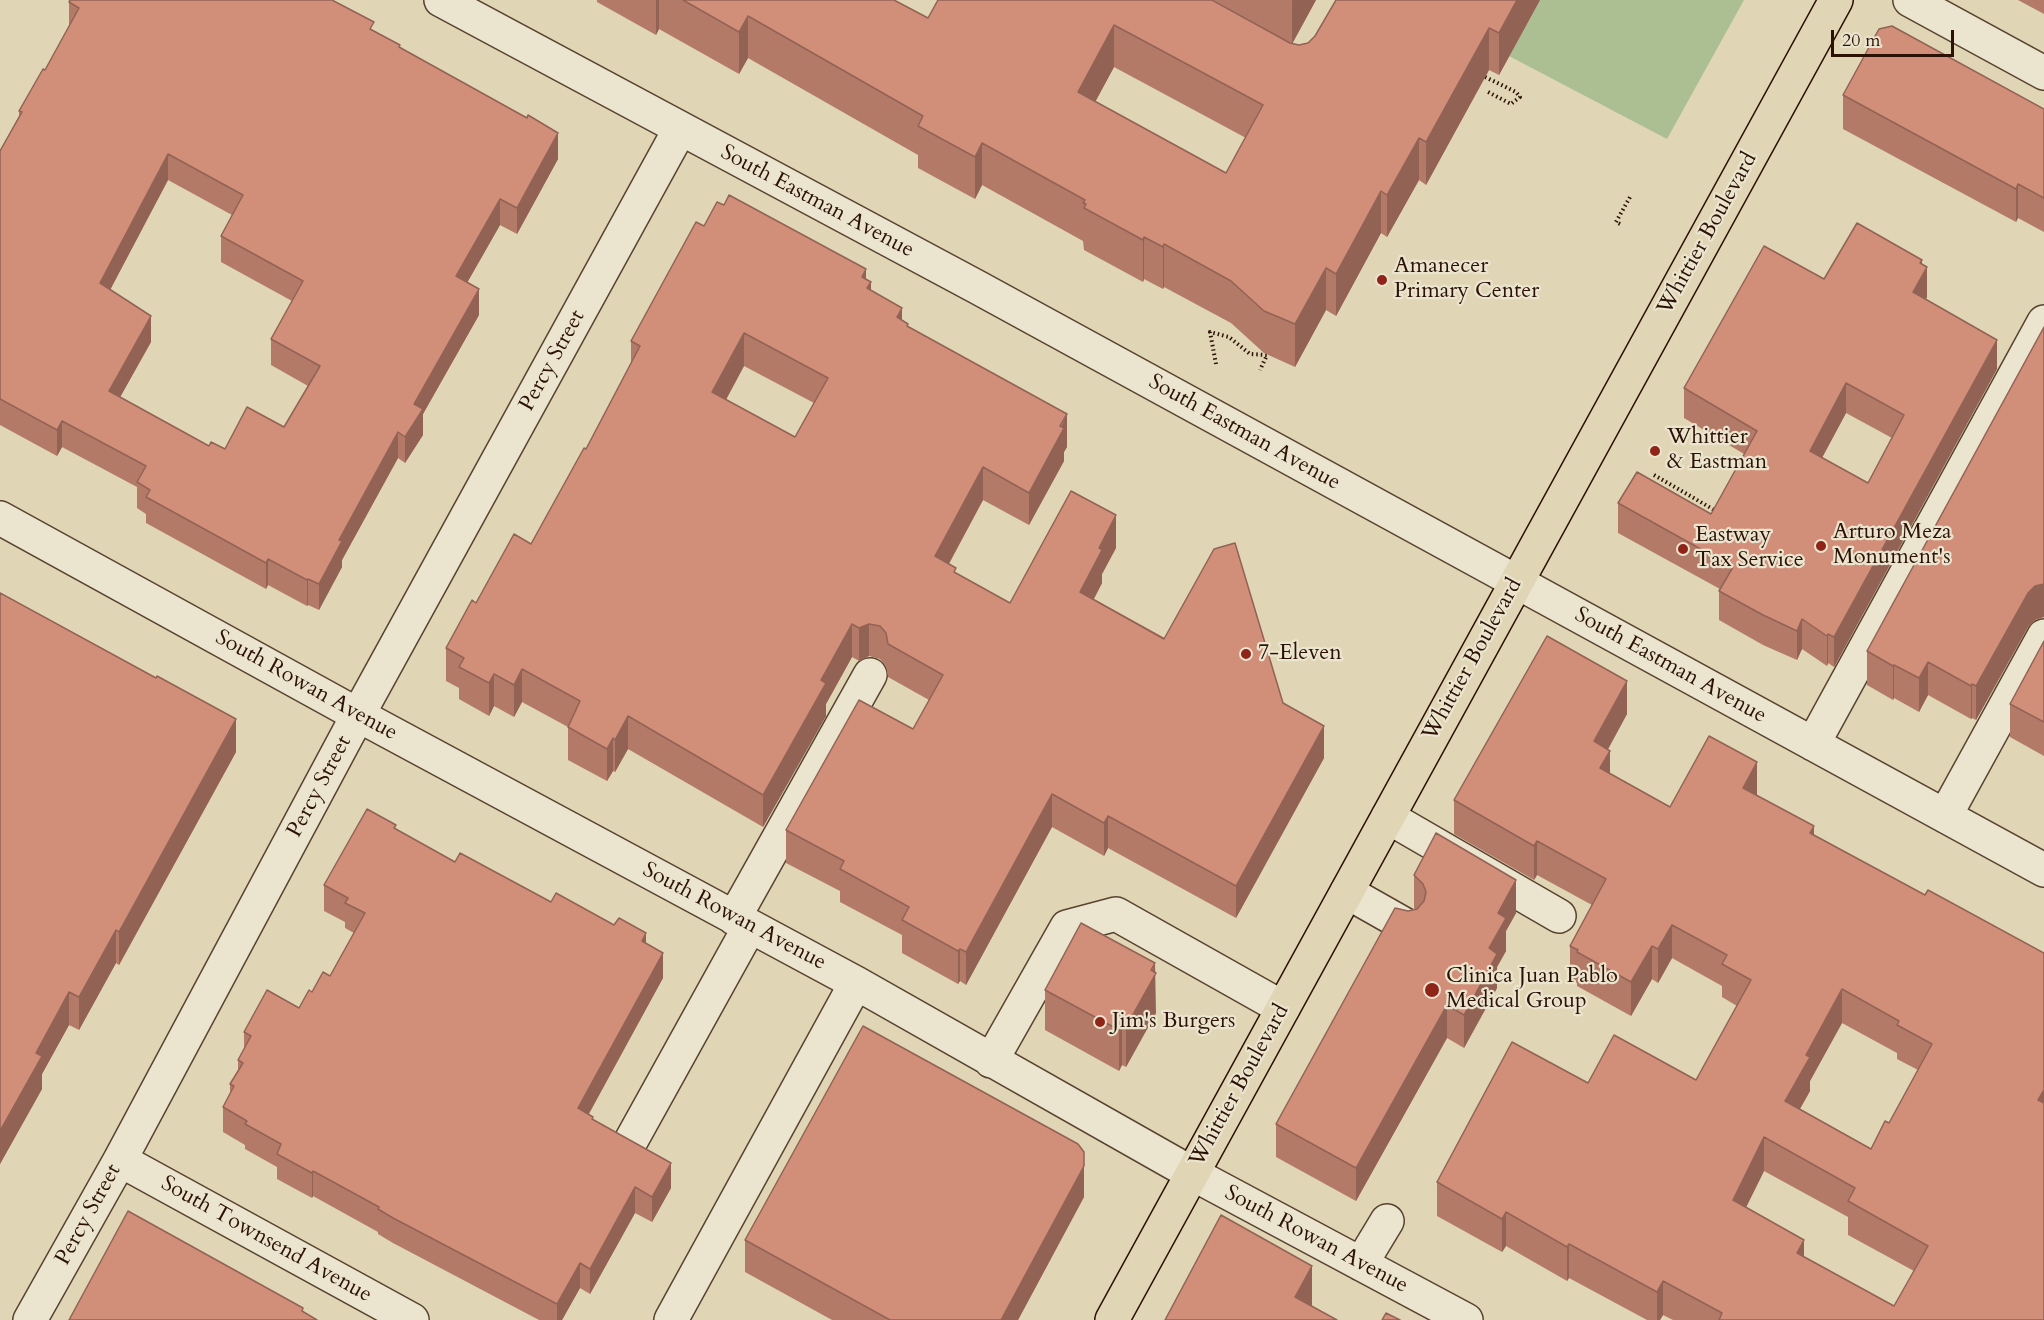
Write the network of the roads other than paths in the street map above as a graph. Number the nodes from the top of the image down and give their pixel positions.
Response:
1 (441, 0) edge
2 (1836, 0) edge
3 (1910, 0) edge
4 (2044, 73) edge
5 (680, 129) junction
6 (2044, 322) edge
7 (0, 518) edge
8 (1516, 582) junction
9 (2044, 636) edge
10 (870, 675) dead end
11 (358, 715) junction
12 (1813, 744) junction
13 (1945, 816) junction
14 (1388, 817) junction
15 (2044, 870) edge
16 (1347, 892) junction
17 (1559, 916) dead end
18 (742, 922) junction
19 (1407, 926) edge
20 (856, 983) junction
21 (1283, 1008) junction
22 (991, 1061) junction
23 (632, 1139) edge
24 (120, 1160) junction
25 (1193, 1174) junction
26 (1387, 1221) dead end
27 (1361, 1264) junction
28 (30, 1320) edge
29 (412, 1320) edge
30 (671, 1320) edge
31 (1112, 1320) edge
32 (1466, 1320) edge

1 - 5 street, South Eastman Avenue
2 - 8 main road, Whittier Boulevard
3 - 4 street
5 - 8 street, South Eastman Avenue
5 - 11 street, Percy Street
6 - 12 street
7 - 11 street, South Rowan Avenue
8 - 12 street, South Eastman Avenue
8 - 14 main road, Whittier Boulevard
9 - 13 street
10 - 18 street
11 - 18 street, South Rowan Avenue
11 - 24 street, Percy Street
12 - 13 street, South Eastman Avenue
13 - 15 street, South Eastman Avenue
14 - 16 main road, Whittier Boulevard
14 - 17 street
16 - 19 street
16 - 21 main road, Whittier Boulevard
18 - 20 street, South Rowan Avenue
18 - 23 street
20 - 22 street, South Rowan Avenue
20 - 30 street
21 - 22 street
21 - 25 main road, Whittier Boulevard
22 - 25 street, South Rowan Avenue
24 - 28 street, Percy Street
24 - 29 street, South Townsend Avenue
25 - 27 street, South Rowan Avenue
25 - 31 main road, Whittier Boulevard
26 - 27 street
27 - 32 street, South Rowan Avenue

